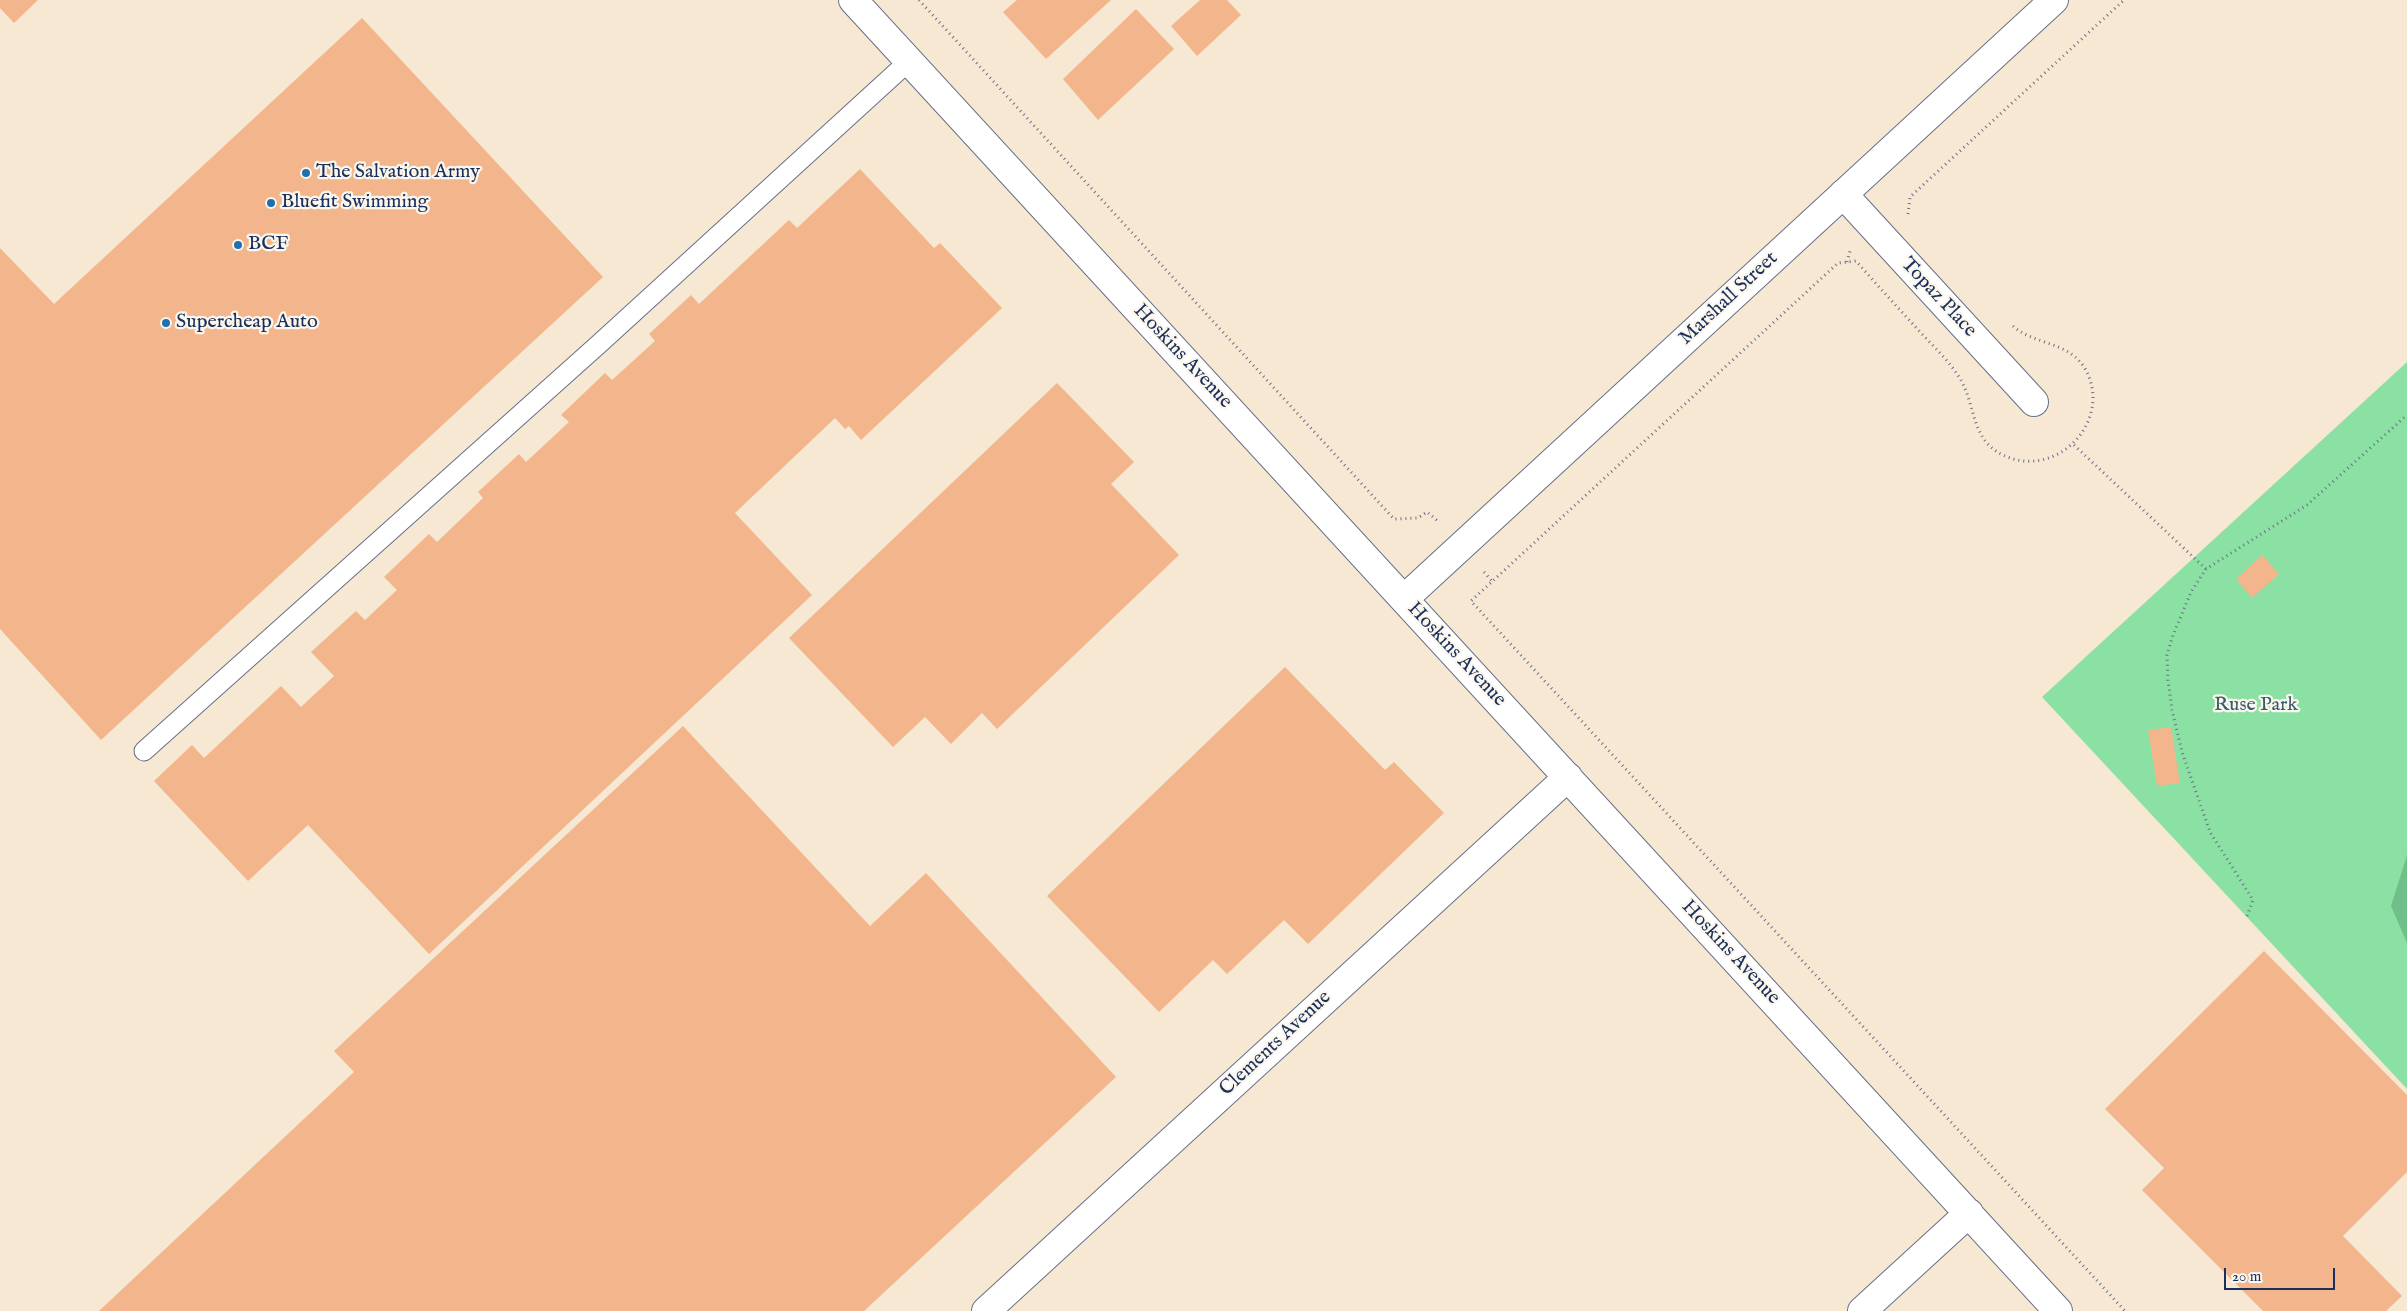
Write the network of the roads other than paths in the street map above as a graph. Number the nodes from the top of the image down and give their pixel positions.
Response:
1 (853, 0) edge
2 (2054, 0) edge
3 (909, 61) junction
4 (1842, 194) junction
5 (2034, 402) dead end
6 (1404, 599) junction
7 (144, 751) dead end
8 (1568, 777) junction
9 (1969, 1213) junction
10 (986, 1311) edge
11 (1862, 1311) edge
12 (2058, 1311) edge

1 - 3 street, Hoskins Avenue
2 - 4 street, Marshall Street
3 - 6 street, Hoskins Avenue
3 - 7 lane
4 - 5 street, Topaz Place
4 - 6 street, Marshall Street
6 - 8 street, Hoskins Avenue
8 - 9 street, Hoskins Avenue
8 - 10 street, Clements Avenue
9 - 11 street
9 - 12 street, Hoskins Avenue

